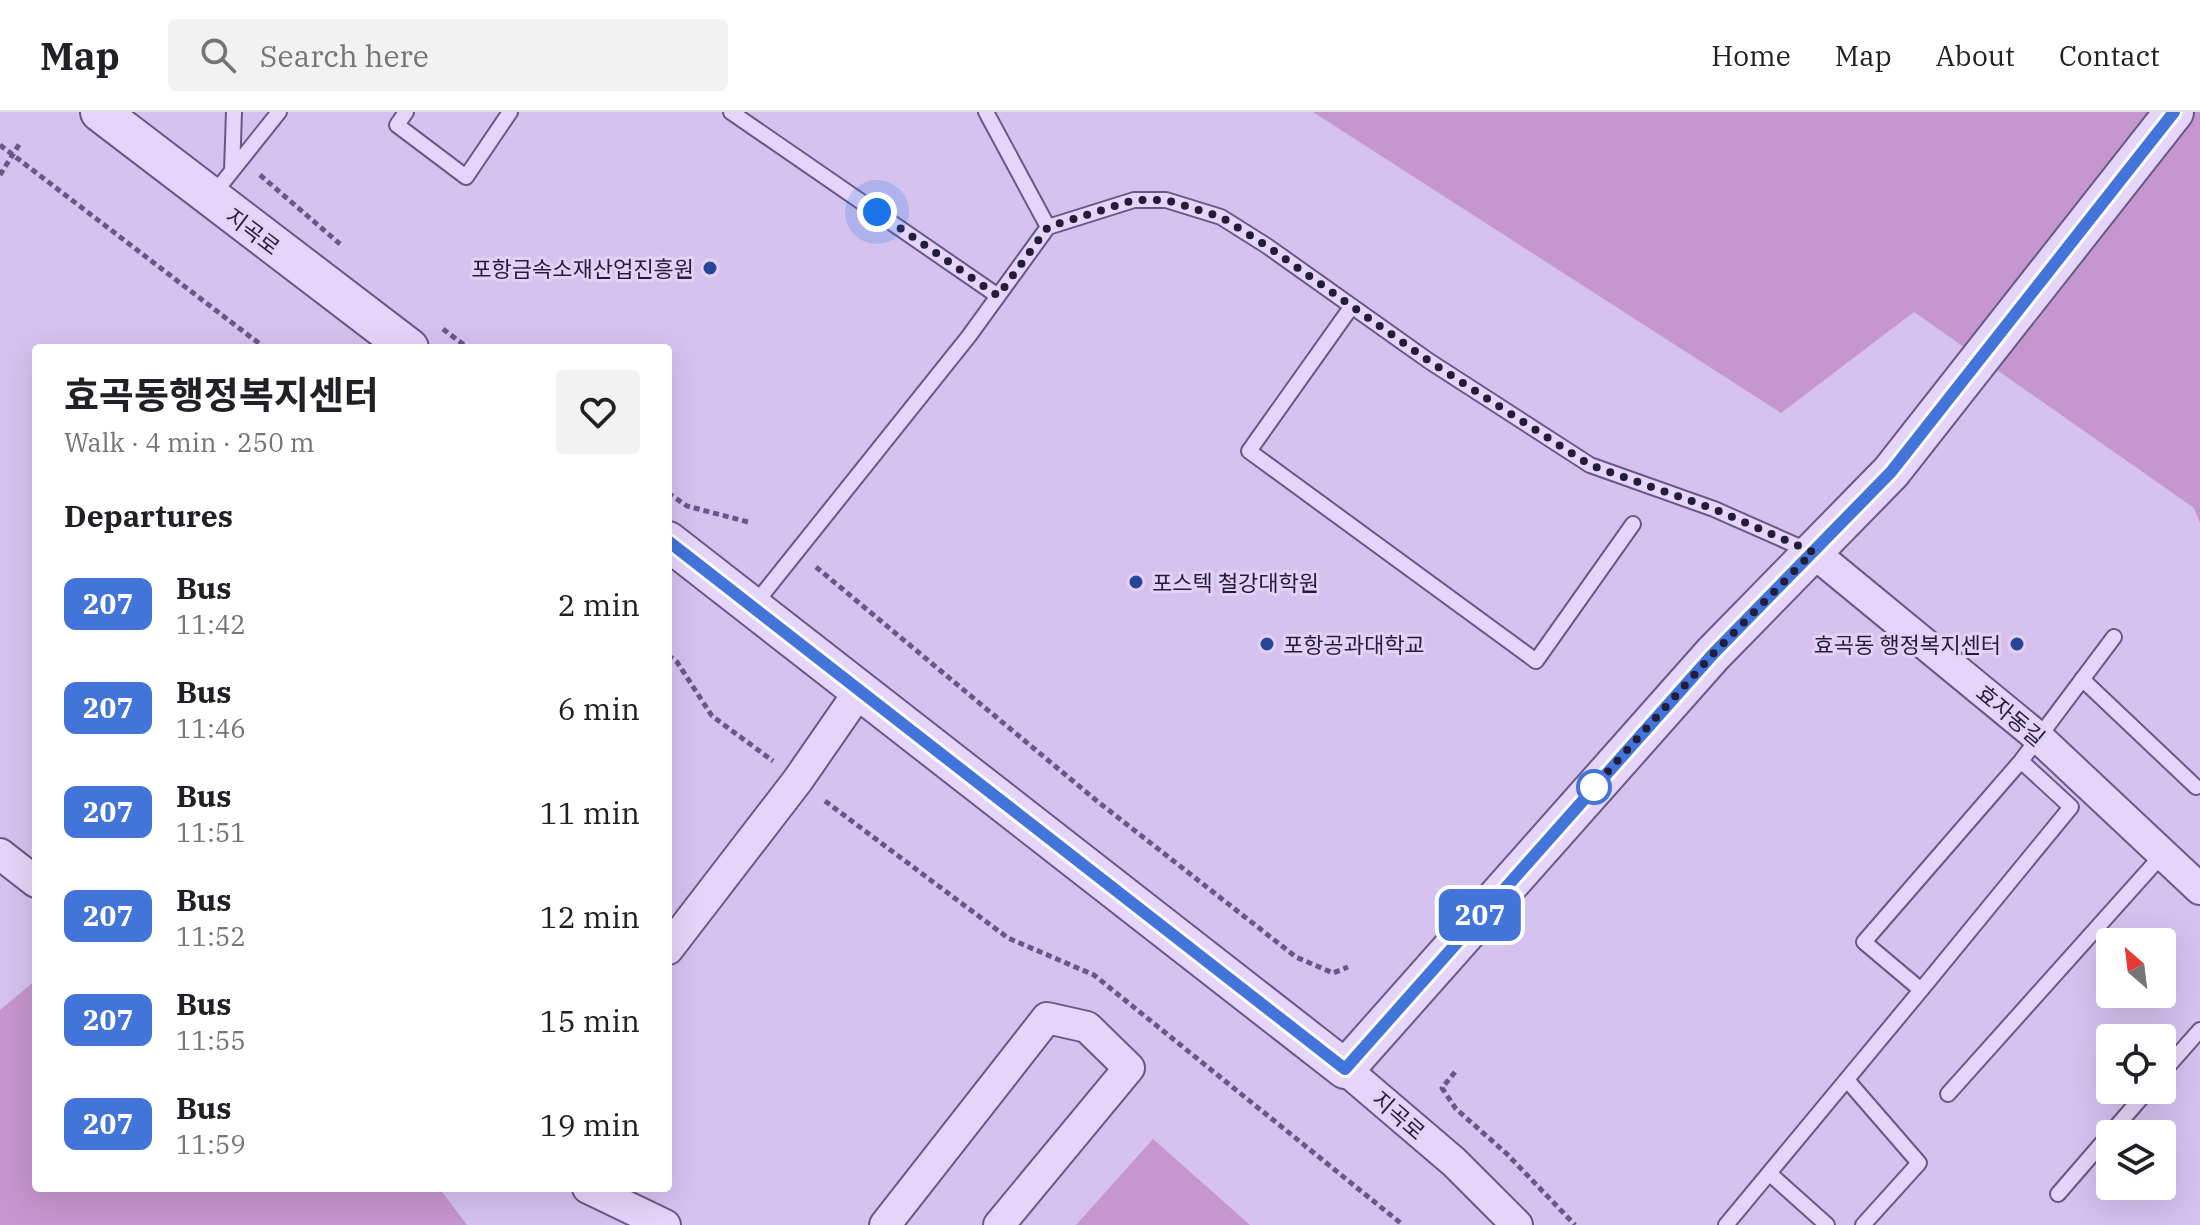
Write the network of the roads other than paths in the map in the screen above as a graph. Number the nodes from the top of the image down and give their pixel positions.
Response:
1 (100, 112) edge
2 (234, 112) edge
3 (279, 112) edge
4 (406, 112) edge
5 (510, 112) edge
6 (731, 112) edge
7 (986, 112) edge
8 (2174, 112) edge
9 (221, 185) junction
10 (1048, 227) junction
11 (998, 296) junction
12 (1352, 306) junction
13 (404, 344) edge
14 (1633, 524) dead end
15 (672, 544) edge
16 (1813, 552) junction
17 (753, 605) junction
18 (2114, 637) dead end
19 (2082, 679) junction
20 (861, 689) junction
21 (2038, 737) junction
22 (2021, 761) junction
23 (2196, 787) dead end
24 (0, 854) edge
25 (2163, 854) junction
26 (32, 879) edge
27 (2200, 889) edge
28 (672, 944) edge
29 (1921, 990) junction
30 (2200, 1030) edge
31 (2176, 1057) edge
32 (1345, 1069) junction
33 (1847, 1080) junction
34 (1948, 1094) dead end
35 (2136, 1104) edge
36 (1769, 1173) junction
37 (596, 1192) edge
38 (2058, 1194) dead end
39 (889, 1224) edge
40 (665, 1225) edge
41 (999, 1225) edge
42 (1517, 1225) edge
43 (1726, 1225) edge
44 (1827, 1225) edge
45 (1863, 1225) edge

1 - 9 street, 지곡로
2 - 9 lane
3 - 9 lane
4 - 5 lane
6 - 11 lane
7 - 10 lane
8 - 16 street
9 - 13 street, 지곡로
10 - 11 lane
10 - 12 lane
11 - 17 lane
12 - 14 lane
12 - 16 lane
15 - 17 street, 지곡로
16 - 21 street, 효자동길
16 - 32 street
17 - 20 street, 지곡로
18 - 19 lane
19 - 21 lane
19 - 23 lane
20 - 28 street
20 - 32 street, 지곡로
21 - 22 lane
21 - 25 street, 효자동길
22 - 29 lane
22 - 29 lane
24 - 26 street
25 - 27 street, 효자동길
25 - 34 lane
29 - 33 lane
30 - 31 lane
32 - 42 street, 지곡로
33 - 36 lane
33 - 45 lane
35 - 38 lane
36 - 43 lane
36 - 44 lane
37 - 40 street
39 - 41 street

